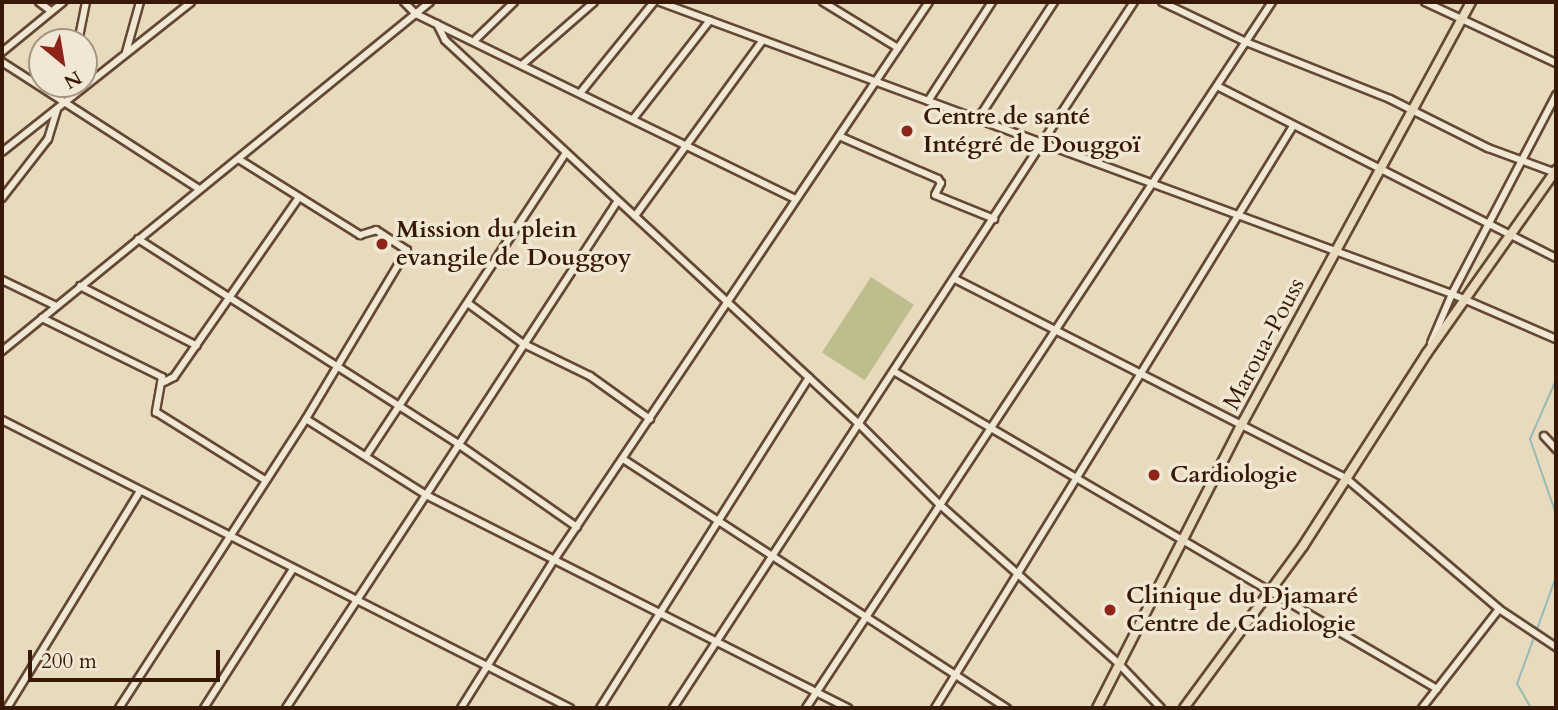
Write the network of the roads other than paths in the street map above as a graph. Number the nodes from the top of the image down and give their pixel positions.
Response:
1 (39, 2) edge
2 (63, 2) edge
3 (86, 2) edge
4 (140, 2) edge
5 (191, 2) edge
6 (403, 2) edge
7 (430, 2) edge
8 (514, 2) edge
9 (594, 2) edge
10 (654, 2) edge
11 (660, 2) edge
12 (824, 2) edge
13 (929, 2) edge
14 (992, 2) edge
15 (1054, 2) edge
16 (1134, 2) edge
17 (1162, 2) edge
18 (1272, 2) edge
19 (1426, 2) edge
20 (1471, 2) edge
21 (51, 11) junction
22 (416, 14) junction
23 (710, 20) junction
24 (1461, 20) junction
25 (437, 24) junction
26 (81, 28) edge
27 (476, 39) junction
28 (762, 41) junction
29 (1246, 42) junction
30 (898, 48) junction
31 (2, 52) edge
32 (126, 53) junction
33 (2, 62) edge
34 (1556, 63) edge
35 (523, 64) junction
36 (98, 75) edge
37 (877, 80) junction
38 (1217, 86) junction
39 (581, 92) junction
40 (1556, 95) edge
41 (69, 98) edge
42 (928, 101) junction
43 (60, 105) junction
44 (1412, 111) junction
45 (633, 119) junction
46 (978, 119) junction
47 (1293, 126) junction
48 (839, 135) junction
49 (1042, 145) junction
50 (685, 147) junction
51 (2, 152) edge
52 (566, 153) junction
53 (240, 160) junction
54 (1520, 160) junction
55 (1382, 167) junction
56 (1556, 172) edge
57 (1149, 186) junction
58 (199, 189) junction
59 (299, 197) junction
60 (2, 198) edge
61 (795, 200) junction
62 (618, 201) junction
63 (635, 216) junction
64 (1238, 218) junction
65 (994, 219) junction
66 (1489, 223) junction
67 (1509, 234) junction
68 (138, 239) junction
69 (1335, 252) junction
70 (1556, 258) edge
71 (955, 279) junction
72 (2, 280) edge
73 (80, 286) junction
74 (1452, 294) junction
75 (229, 295) junction
76 (727, 302) junction
77 (1468, 302) junction
78 (469, 304) junction
79 (56, 306) junction
80 (42, 318) junction
81 (1054, 329) junction
82 (1556, 339) edge
83 (522, 343) junction
84 (197, 346) junction
85 (2, 351) edge
86 (1427, 353) junction
87 (338, 366) junction
88 (1143, 371) junction
89 (895, 372) junction
90 (809, 377) junction
91 (164, 382) junction
92 (399, 408) junction
93 (306, 419) junction
94 (650, 419) junction
95 (2, 420) edge
96 (1243, 422) junction
97 (860, 425) junction
98 (989, 429) junction
99 (1544, 436) dead end
100 (458, 444) junction
101 (1556, 449) edge
102 (366, 456) junction
103 (623, 459) junction
104 (1077, 478) junction
105 (1347, 479) junction
106 (265, 480) junction
107 (140, 491) junction
108 (426, 495) junction
109 (939, 504) junction
110 (719, 520) junction
111 (577, 527) junction
112 (228, 536) junction
113 (1183, 539) junction
114 (772, 554) junction
115 (554, 560) junction
116 (293, 569) junction
117 (1018, 575) junction
118 (1271, 592) junction
119 (356, 600) junction
120 (1499, 609) junction
121 (659, 614) junction
122 (867, 614) junction
123 (717, 643) junction
124 (1556, 647) edge
125 (1119, 664) junction
126 (487, 668) junction
127 (956, 673) junction
128 (1437, 690) junction
129 (817, 691) junction
130 (7, 708) edge
131 (119, 708) edge
132 (204, 708) edge
133 (286, 708) edge
134 (461, 708) edge
135 (567, 708) edge
136 (600, 708) edge
137 (673, 708) edge
138 (806, 708) edge
139 (848, 708) edge
140 (935, 708) edge
141 (1007, 708) edge
142 (1097, 708) edge
143 (1161, 708) edge
144 (1184, 708) edge
145 (1422, 708) edge

1 - 21 street
2 - 21 street
3 - 26 street
4 - 32 street
5 - 32 street
6 - 22 street
7 - 22 street
8 - 27 street
9 - 35 street
10 - 39 street
11 - 23 street
12 - 30 street
13 - 30 street
14 - 42 street
15 - 46 street
16 - 49 street
17 - 29 street
18 - 29 street
19 - 24 street
20 - 24 main road, Maroua-Pouss
21 - 31 street
22 - 25 street
22 - 53 street
23 - 28 street
23 - 45 street
24 - 34 street
24 - 44 main road, Maroua-Pouss
25 - 27 street
25 - 52 street
27 - 35 street
28 - 37 street
28 - 50 street
29 - 38 street
29 - 44 street
30 - 37 street
32 - 36 street
33 - 43 street
35 - 39 street
37 - 42 street
37 - 48 street
38 - 47 street
38 - 57 street
39 - 45 street
40 - 54 street
41 - 43 street
42 - 46 street
43 - 51 street
43 - 58 street
43 - 60 street
44 - 54 street
44 - 55 main road, Maroua-Pouss
45 - 50 street
46 - 49 street
47 - 55 street
47 - 64 street
48 - 61 street
48 - 65 street
49 - 57 street
49 - 65 street
50 - 61 street
50 - 63 street
52 - 62 street
52 - 78 street
53 - 58 street
53 - 59 street
54 - 56 street
54 - 66 street
55 - 66 street
55 - 69 main road, Maroua-Pouss
56 - 67 main road
57 - 64 street
57 - 81 street
58 - 68 street
59 - 75 street
59 - 87 street
61 - 76 street
62 - 63 street
62 - 83 street
63 - 76 street
64 - 69 street
64 - 88 street
65 - 71 street
66 - 67 street
66 - 74 street
67 - 70 street
67 - 77 main road
68 - 73 street
68 - 75 street
69 - 74 street
69 - 96 main road, Maroua-Pouss
71 - 81 street
71 - 89 street
72 - 79 street
73 - 79 street
73 - 84 street
74 - 77 street
74 - 86 street
75 - 84 street
75 - 87 street
76 - 90 street
76 - 94 street
77 - 82 street
77 - 86 main road
78 - 83 street
78 - 92 street
79 - 80 street
80 - 85 street
80 - 91 street
81 - 88 street
81 - 98 street
83 - 94 street
83 - 100 street
84 - 91 street
86 - 105 main road
87 - 92 street
87 - 93 street
88 - 96 street
88 - 104 street
89 - 97 street
89 - 98 street
90 - 97 street
90 - 110 street
91 - 106 street
92 - 100 street
92 - 102 street
93 - 102 street
93 - 106 street
94 - 103 street
95 - 107 street
96 - 105 street
96 - 113 main road, Maroua-Pouss
97 - 109 street
97 - 114 street
98 - 104 street
98 - 109 street
99 - 101 street
100 - 108 street
100 - 111 street
102 - 108 street
103 - 110 street
103 - 111 street
104 - 113 street
104 - 117 street
105 - 118 main road
105 - 120 street
106 - 112 street
107 - 112 street
107 - 130 street
108 - 115 street
108 - 119 street
109 - 117 street
109 - 122 street
110 - 114 street
110 - 121 street
111 - 115 street
112 - 116 street
112 - 131 street
113 - 118 street
113 - 125 main road, Maroua-Pouss
114 - 122 street
114 - 123 street
115 - 121 street
115 - 126 street
116 - 119 street
116 - 132 street
117 - 125 street
117 - 127 street
118 - 128 street
118 - 144 main road
119 - 126 street
119 - 133 street
120 - 124 street
120 - 128 street
121 - 123 street
121 - 136 street
122 - 127 street
122 - 129 street
123 - 129 street
123 - 137 street
125 - 142 main road, Maroua-Pouss
125 - 143 street
126 - 134 street
126 - 135 street
127 - 140 street
127 - 141 street
128 - 145 street
129 - 138 street
129 - 139 street

